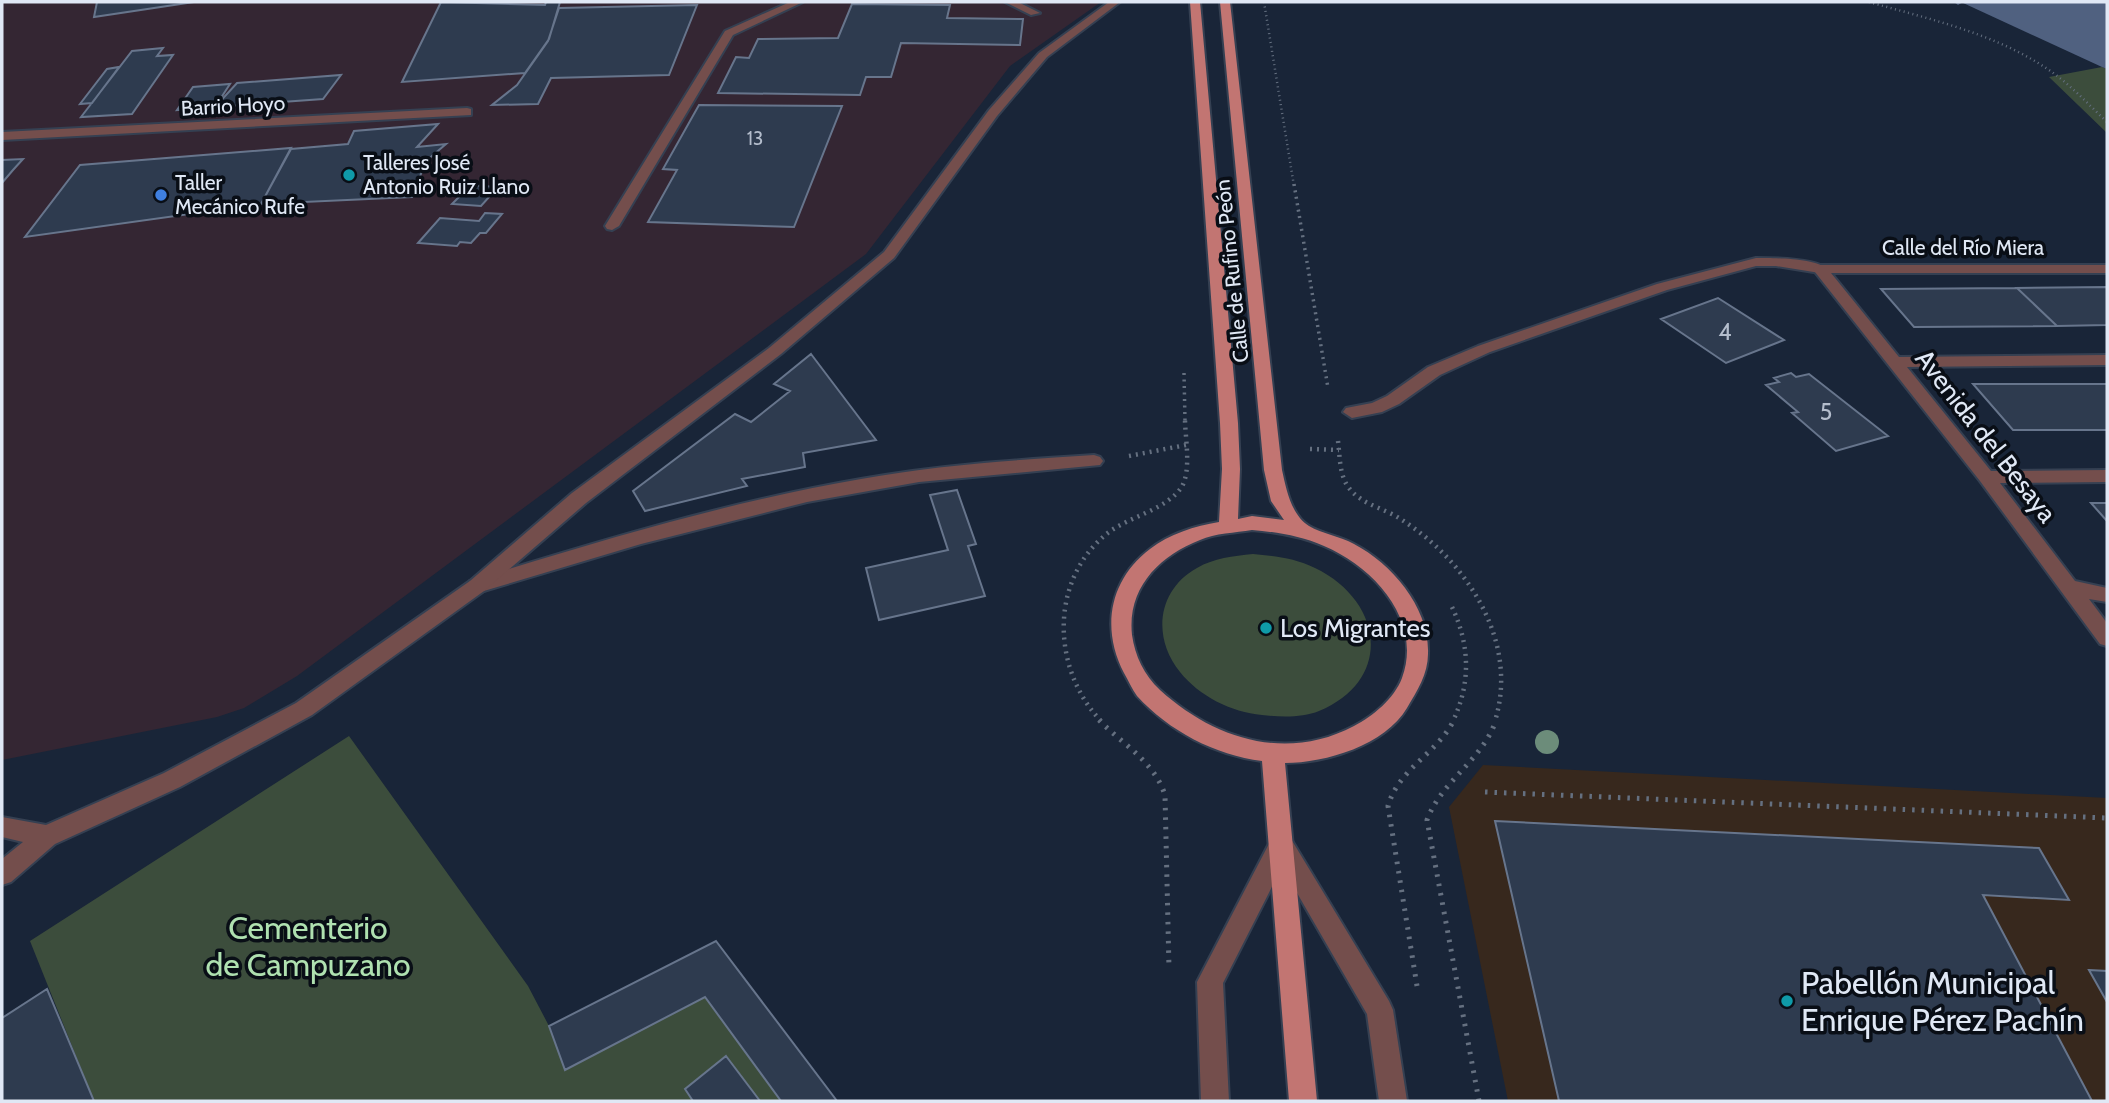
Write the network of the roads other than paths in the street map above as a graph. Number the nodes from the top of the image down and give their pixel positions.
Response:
1 (798, 2) edge
2 (1010, 2) edge
3 (1115, 2) edge
4 (1195, 2) edge
5 (1225, 2) edge
6 (1035, 13) dead end
7 (467, 112) dead end
8 (2, 136) edge
9 (612, 226) dead end
10 (1820, 269) junction
11 (2107, 269) edge
12 (2107, 360) edge
13 (1896, 362) junction
14 (1352, 412) dead end
15 (1094, 461) dead end
16 (2107, 475) edge
17 (1986, 477) junction
18 (1228, 524) junction
19 (1301, 530) junction
20 (477, 586) junction
21 (2071, 588) junction
22 (2107, 595) edge
23 (2107, 638) edge
24 (1273, 753) junction
25 (2, 827) edge
26 (47, 836) junction
27 (1281, 844) junction
28 (2, 874) edge
29 (1215, 1101) edge
30 (1303, 1101) edge
31 (1393, 1101) edge

1 - 9 street
2 - 6 street
3 - 20 street
4 - 18 main road, Calle de Rufino Peón
5 - 19 main road, Calle de Rufino Peón
7 - 8 street, Barrio Hoyo
10 - 11 street, Calle del Río Miera
10 - 13 street, Avenida del Besaya
10 - 14 street, Calle del Río Miera
12 - 13 street
13 - 17 street, Avenida del Besaya
15 - 20 street
16 - 17 street
17 - 21 street, Avenida del Besaya
18 - 19 main road
18 - 24 main road
19 - 24 main road
20 - 26 street
21 - 22 street
21 - 23 street, Avenida del Besaya
24 - 27 main road
25 - 26 street
26 - 28 street
27 - 29 street
27 - 30 main road
27 - 31 street

